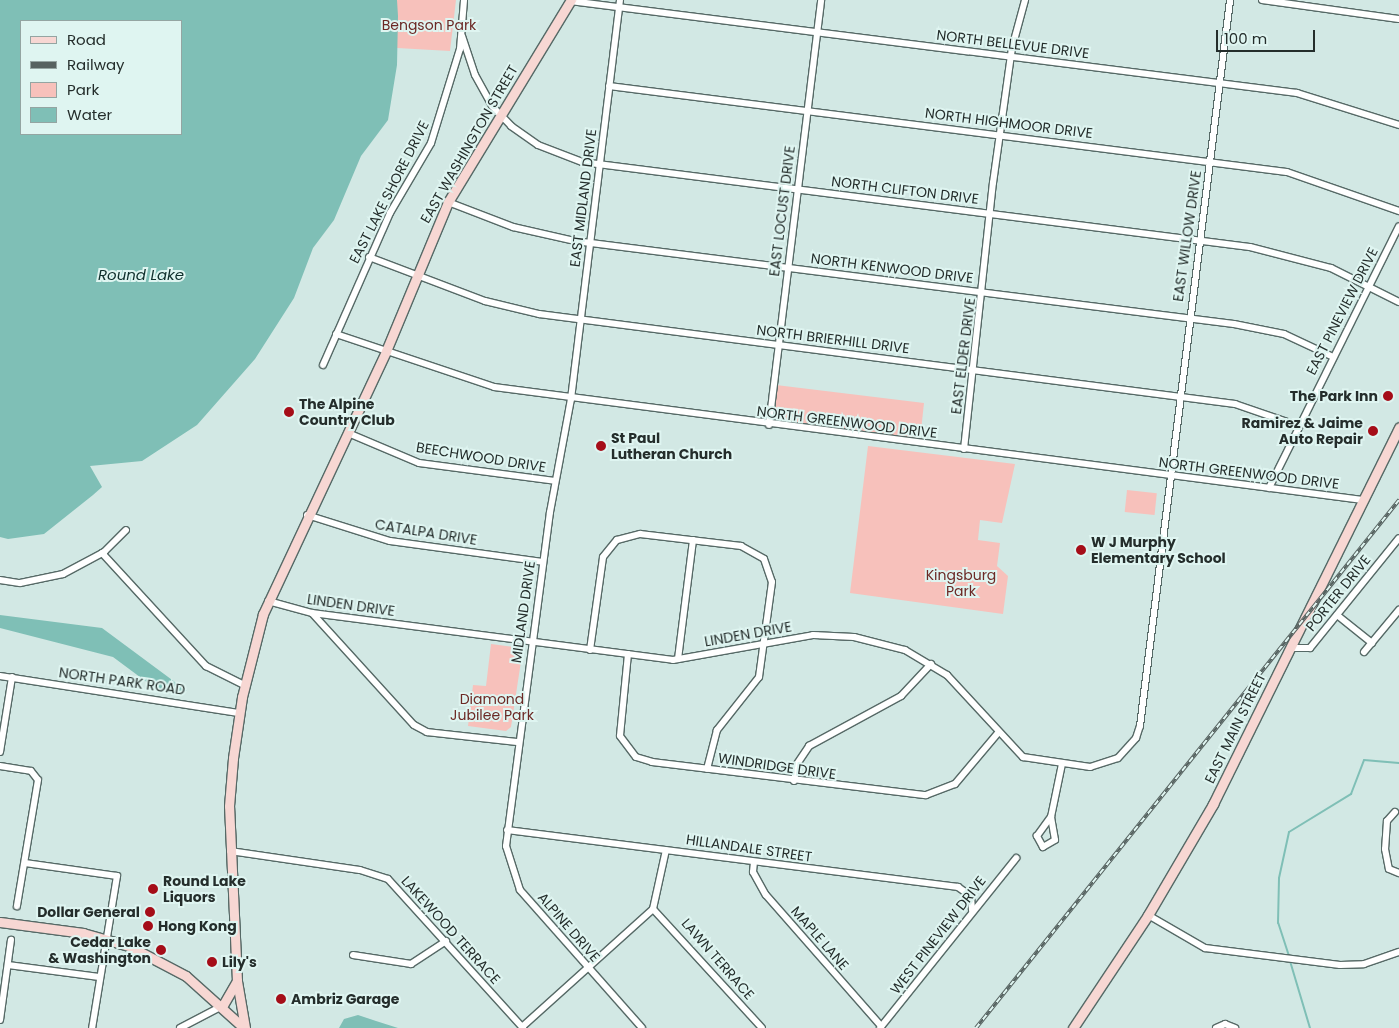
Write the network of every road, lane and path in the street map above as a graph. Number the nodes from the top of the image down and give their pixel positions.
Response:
1 (464, 0) edge
2 (620, 0) edge
3 (821, 0) edge
4 (1024, 0) edge
5 (1230, 0) edge
6 (1262, 0) edge
7 (570, 1) edge
8 (619, 8) junction
9 (1399, 19) edge
10 (817, 32) junction
11 (462, 36) junction
12 (1011, 56) junction
13 (1220, 83) junction
14 (610, 86) junction
15 (807, 110) junction
16 (501, 115) junction
17 (1399, 125) edge
18 (1001, 134) junction
19 (1210, 162) junction
20 (600, 164) junction
21 (798, 189) junction
22 (448, 202) junction
23 (1399, 211) edge
24 (992, 214) junction
25 (1399, 226) edge
26 (1200, 240) junction
27 (590, 242) junction
28 (369, 257) junction
29 (788, 267) junction
30 (415, 275) junction
31 (1368, 287) junction
32 (983, 292) junction
33 (1399, 302) edge
34 (580, 319) junction
35 (1189, 320) junction
36 (336, 334) junction
37 (779, 344) junction
38 (386, 351) junction
39 (1333, 357) junction
40 (323, 365) dead end
41 (974, 370) junction
42 (1180, 397) junction
43 (571, 399) junction
44 (769, 425) junction
45 (1299, 426) junction
46 (1399, 427) edge
47 (348, 433) junction
48 (964, 449) junction
49 (1171, 475) junction
50 (555, 481) junction
51 (1269, 488) junction
52 (1363, 500) junction
53 (307, 515) junction
54 (126, 530) dead end
55 (1399, 538) edge
56 (693, 540) junction
57 (1396, 547) edge
58 (102, 553) junction
59 (543, 562) junction
60 (0, 580) edge
61 (268, 601) junction
62 (1399, 610) edge
63 (312, 613) junction
64 (1337, 615) junction
65 (1374, 641) junction
66 (532, 642) junction
67 (765, 644) junction
68 (1290, 648) junction
69 (590, 650) junction
70 (1364, 652) dead end
71 (628, 654) junction
72 (678, 659) junction
73 (931, 664) junction
74 (0, 676) edge
75 (12, 677) junction
76 (244, 685) junction
77 (1144, 696) joint
78 (240, 713) junction
79 (998, 733) junction
80 (518, 742) junction
81 (0, 752) edge
82 (1062, 764) junction
83 (0, 766) edge
84 (707, 769) junction
85 (794, 781) junction
86 (1395, 812) dead end
87 (1051, 817) dead end
88 (507, 830) junction
89 (666, 850) junction
90 (230, 851) junction
91 (1016, 858) dead end
92 (24, 862) junction
93 (754, 862) junction
94 (1399, 873) edge
95 (17, 906) dead end
96 (653, 909) junction
97 (972, 910) junction
98 (1148, 915) junction
99 (0, 922) edge
100 (105, 939) junction
101 (11, 940) dead end
102 (446, 941) junction
103 (1399, 952) edge
104 (353, 956) dead end
105 (8, 965) junction
106 (588, 968) junction
107 (99, 977) junction
108 (237, 981) junction
109 (223, 1005) junction
110 (0, 1020) edge
111 (522, 1027) edge
112 (880, 1027) edge
113 (92, 1028) edge
114 (180, 1028) edge
115 (244, 1028) edge
116 (642, 1028) edge
117 (762, 1028) edge
118 (1073, 1028) edge
119 (1216, 1028) edge
120 (1234, 1028) edge

1 - 11 street, EAST LAKE SHORE DRIVE
2 - 8 street, EAST MIDLAND DRIVE
3 - 10 street, EAST LOCUST DRIVE
4 - 12 street, EAST ELDER DRIVE
5 - 13 street, EAST WILLOW DRIVE
6 - 9 street
7 - 8 street, NORTH BELLEVUE DRIVE
7 - 16 main road, EAST WASHINGTON STREET
8 - 10 street, NORTH BELLEVUE DRIVE
8 - 14 street, EAST MIDLAND DRIVE
10 - 12 street, NORTH BELLEVUE DRIVE
10 - 15 street, EAST LOCUST DRIVE
11 - 16 street, NORTH CLIFTON DRIVE
11 - 28 street, EAST LAKE SHORE DRIVE
12 - 13 street, NORTH BELLEVUE DRIVE
12 - 18 street, EAST ELDER DRIVE
13 - 17 street, NORTH BELLEVUE DRIVE
13 - 19 street, EAST WILLOW DRIVE
14 - 15 street, NORTH HIGHMOOR DRIVE
14 - 20 street, EAST MIDLAND DRIVE
15 - 18 street, NORTH HIGHMOOR DRIVE
15 - 21 street, EAST LOCUST DRIVE
16 - 20 street, NORTH CLIFTON DRIVE
16 - 22 main road, EAST WASHINGTON STREET
18 - 19 street, NORTH HIGHMOOR DRIVE
18 - 24 street, EAST ELDER DRIVE
19 - 23 street, NORTH HIGHMOOR DRIVE
19 - 26 street, EAST WILLOW DRIVE
20 - 21 street, NORTH CLIFTON DRIVE
20 - 27 street, EAST MIDLAND DRIVE
21 - 24 street, NORTH CLIFTON DRIVE
21 - 29 street, EAST LOCUST DRIVE
22 - 27 street, NORTH KENWOOD DRIVE
22 - 30 main road, EAST WASHINGTON STREET
24 - 26 street, NORTH CLIFTON DRIVE
24 - 32 street, EAST ELDER DRIVE
25 - 31 street, EAST PINEVIEW DRIVE
26 - 31 street, NORTH CLIFTON DRIVE
26 - 35 street, EAST WILLOW DRIVE
27 - 29 street, NORTH KENWOOD DRIVE
27 - 34 street, EAST MIDLAND DRIVE
28 - 30 street, NORTH BRIERHILL DRIVE
28 - 36 street, EAST LAKE SHORE DRIVE
29 - 32 street, NORTH KENWOOD DRIVE
29 - 37 street, EAST LOCUST DRIVE
30 - 34 street, NORTH BRIERHILL DRIVE
30 - 38 main road, EAST WASHINGTON STREET
31 - 33 street, NORTH CLIFTON DRIVE
31 - 39 street, EAST PINEVIEW DRIVE
32 - 35 street, NORTH KENWOOD DRIVE
32 - 41 street, EAST ELDER DRIVE
34 - 37 street, NORTH BRIERHILL DRIVE
34 - 43 street, EAST MIDLAND DRIVE
35 - 39 street, NORTH KENWOOD DRIVE
35 - 42 street, EAST WILLOW DRIVE
36 - 38 street, NORTH GREENWOOD DRIVE
36 - 40 street, EAST LAKE SHORE DRIVE
37 - 41 street, NORTH BRIERHILL DRIVE
37 - 44 street, EAST LOCUST DRIVE
38 - 43 street, NORTH GREENWOOD DRIVE
38 - 47 main road, EAST WASHINGTON STREET
39 - 45 street, EAST PINEVIEW DRIVE
41 - 42 street, NORTH BRIERHILL DRIVE
41 - 48 street, EAST ELDER DRIVE
42 - 45 street, NORTH BRIERHILL DRIVE
42 - 49 street, EAST WILLOW DRIVE
43 - 44 street, NORTH GREENWOOD DRIVE
43 - 50 street, MIDLAND DRIVE
44 - 48 street, NORTH GREENWOOD DRIVE
45 - 51 street, EAST PINEVIEW DRIVE
46 - 52 main road, EAST MAIN STREET
47 - 50 street, BEECHWOOD DRIVE
47 - 53 main road, EAST WASHINGTON STREET
48 - 49 street, NORTH GREENWOOD DRIVE
49 - 51 street, NORTH GREENWOOD DRIVE
49 - 77 street, EAST WILLOW DRIVE
50 - 59 street, MIDLAND DRIVE
51 - 52 street, NORTH GREENWOOD DRIVE
52 - 68 main road, EAST MAIN STREET
53 - 59 street, CATALPA DRIVE
53 - 61 main road, EAST WASHINGTON STREET
54 - 58 street
55 - 57 street, PORTER DRIVE
56 - 67 street
56 - 69 street
56 - 72 street
57 - 64 street, PORTER DRIVE
58 - 60 street
58 - 76 street
59 - 66 street, MIDLAND DRIVE
61 - 63 street, LINDEN DRIVE
61 - 76 main road, EAST WASHINGTON STREET
62 - 65 street
63 - 66 street, LINDEN DRIVE
63 - 80 street
64 - 65 street
64 - 68 street, PORTER DRIVE
65 - 70 street
66 - 69 street, LINDEN DRIVE
66 - 80 street, MIDLAND DRIVE
67 - 72 street, LINDEN DRIVE
67 - 73 street, LINDEN DRIVE
67 - 84 street
68 - 98 main road, EAST MAIN STREET
69 - 71 street, LINDEN DRIVE
71 - 72 street, LINDEN DRIVE
71 - 84 street, WINDRIDGE DRIVE
73 - 79 street, LINDEN DRIVE
73 - 85 street
74 - 75 street, NORTH PARK ROAD
75 - 78 street, NORTH PARK ROAD
75 - 81 street
76 - 78 main road, EAST WASHINGTON STREET
77 - 82 street, LINDEN DRIVE
78 - 90 main road, EAST WASHINGTON STREET
79 - 82 street, LINDEN DRIVE
79 - 85 street, WINDRIDGE DRIVE
80 - 88 street, MIDLAND DRIVE
82 - 87 street
83 - 92 street
84 - 85 street, WINDRIDGE DRIVE
86 - 94 street
88 - 89 street, HILLANDALE STREET
88 - 106 street, ALPINE DRIVE
89 - 93 street, HILLANDALE STREET
89 - 96 street
90 - 102 street, LAKEWOOD TERRACE
90 - 108 main road, EAST WASHINGTON STREET
91 - 97 street, WEST PINEVIEW DRIVE
92 - 95 street
92 - 100 street
93 - 97 street, HILLANDALE STREET
93 - 112 street, MAPLE LANE
96 - 106 street
96 - 117 street, LAWN TERRACE
97 - 112 street, WEST PINEVIEW DRIVE
98 - 103 street
98 - 118 main road, EAST MAIN STREET
99 - 100 main road
100 - 107 street
100 - 109 main road
101 - 105 street
102 - 104 street
102 - 111 street, LAKEWOOD TERRACE
105 - 107 street
105 - 110 street
106 - 111 street
106 - 116 street, ALPINE DRIVE
107 - 113 street
108 - 109 main road
108 - 115 main road, EAST WASHINGTON STREET
109 - 114 street
109 - 115 main road
119 - 120 street

